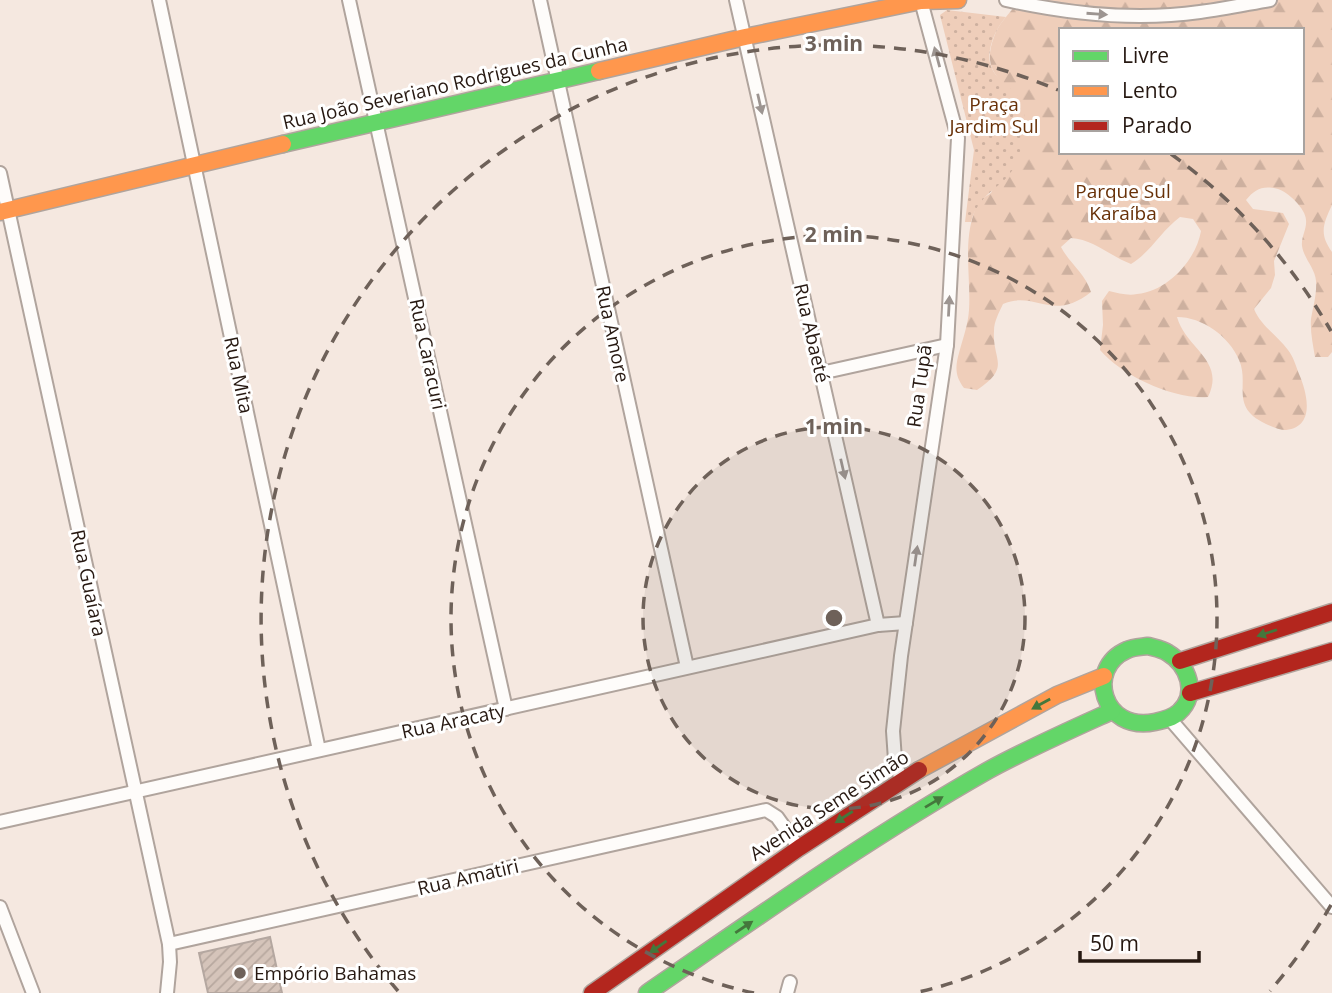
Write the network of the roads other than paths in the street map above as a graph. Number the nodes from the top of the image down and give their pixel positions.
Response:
1 (159, 0) edge
2 (349, 0) edge
3 (540, 0) edge
4 (736, 0) edge
5 (958, 0) edge
6 (1006, 0) edge
7 (1270, 0) edge
8 (921, 1) edge
9 (745, 37) junction
10 (558, 81) junction
11 (377, 124) junction
12 (194, 164) junction
13 (0, 173) edge
14 (4, 211) edge
15 (947, 345) junction
16 (821, 373) junction
17 (1332, 612) edge
18 (906, 623) junction
19 (878, 625) junction
20 (1332, 651) edge
21 (1181, 661) junction
22 (687, 667) junction
23 (1104, 676) junction
24 (1190, 693) junction
25 (506, 709) junction
26 (1112, 711) junction
27 (1170, 719) junction
28 (319, 750) junction
29 (901, 780) junction
30 (135, 793) junction
31 (0, 822) edge
32 (799, 848) junction
33 (0, 907) edge
34 (1332, 907) edge
35 (169, 944) junction
36 (33, 993) edge
37 (167, 993) edge
38 (592, 993) edge
39 (647, 993) edge

1 - 12 street, Rua Mita
2 - 11 street, Rua Caracuri
3 - 10 street, Rua Amore
4 - 9 street, Rua Abaeté
5 - 8 main road, Rua João Severiano Rodrigues da Cunha
6 -> 7 street
8 - 9 main road, Rua João Severiano Rodrigues da Cunha
15 -> 8 street, Rua Tupã
9 - 10 main road, Rua João Severiano Rodrigues da Cunha
9 -> 16 street, Rua Abaeté
10 - 11 main road, Rua João Severiano Rodrigues da Cunha
10 - 22 street, Rua Amore
11 - 12 main road, Rua João Severiano Rodrigues da Cunha
11 - 25 street, Rua Caracuri
12 - 14 main road, Rua João Severiano Rodrigues da Cunha
12 - 28 street, Rua Mita
13 - 14 street, Rua Guaíara
14 - 30 street, Rua Guaíara
15 - 16 street
18 -> 15 street, Rua Tupã
16 -> 19 street, Rua Abaeté
17 -> 21 main road
18 - 19 street, Rua Aracaty
18 - 29 street, Rua Tupã
19 - 22 street, Rua Aracaty
20 - 24 main road
21 - 23 main road
21 - 24 main road
22 - 25 street, Rua Aracaty
23 - 26 main road
23 -> 29 main road, Avenida Seme Simão
24 - 27 main road
25 - 28 street, Rua Aracaty
26 - 27 main road
39 -> 26 main road
27 - 34 street
28 - 30 street, Rua Aracaty
29 -> 32 main road, Avenida Seme Simão
30 - 31 street, Rua Aracaty
30 - 35 street, Rua Guaíara
32 - 35 street, Rua Amatiri
32 -> 38 main road, Avenida Seme Simão
33 - 36 street
35 - 37 street, Rua Guaíara

